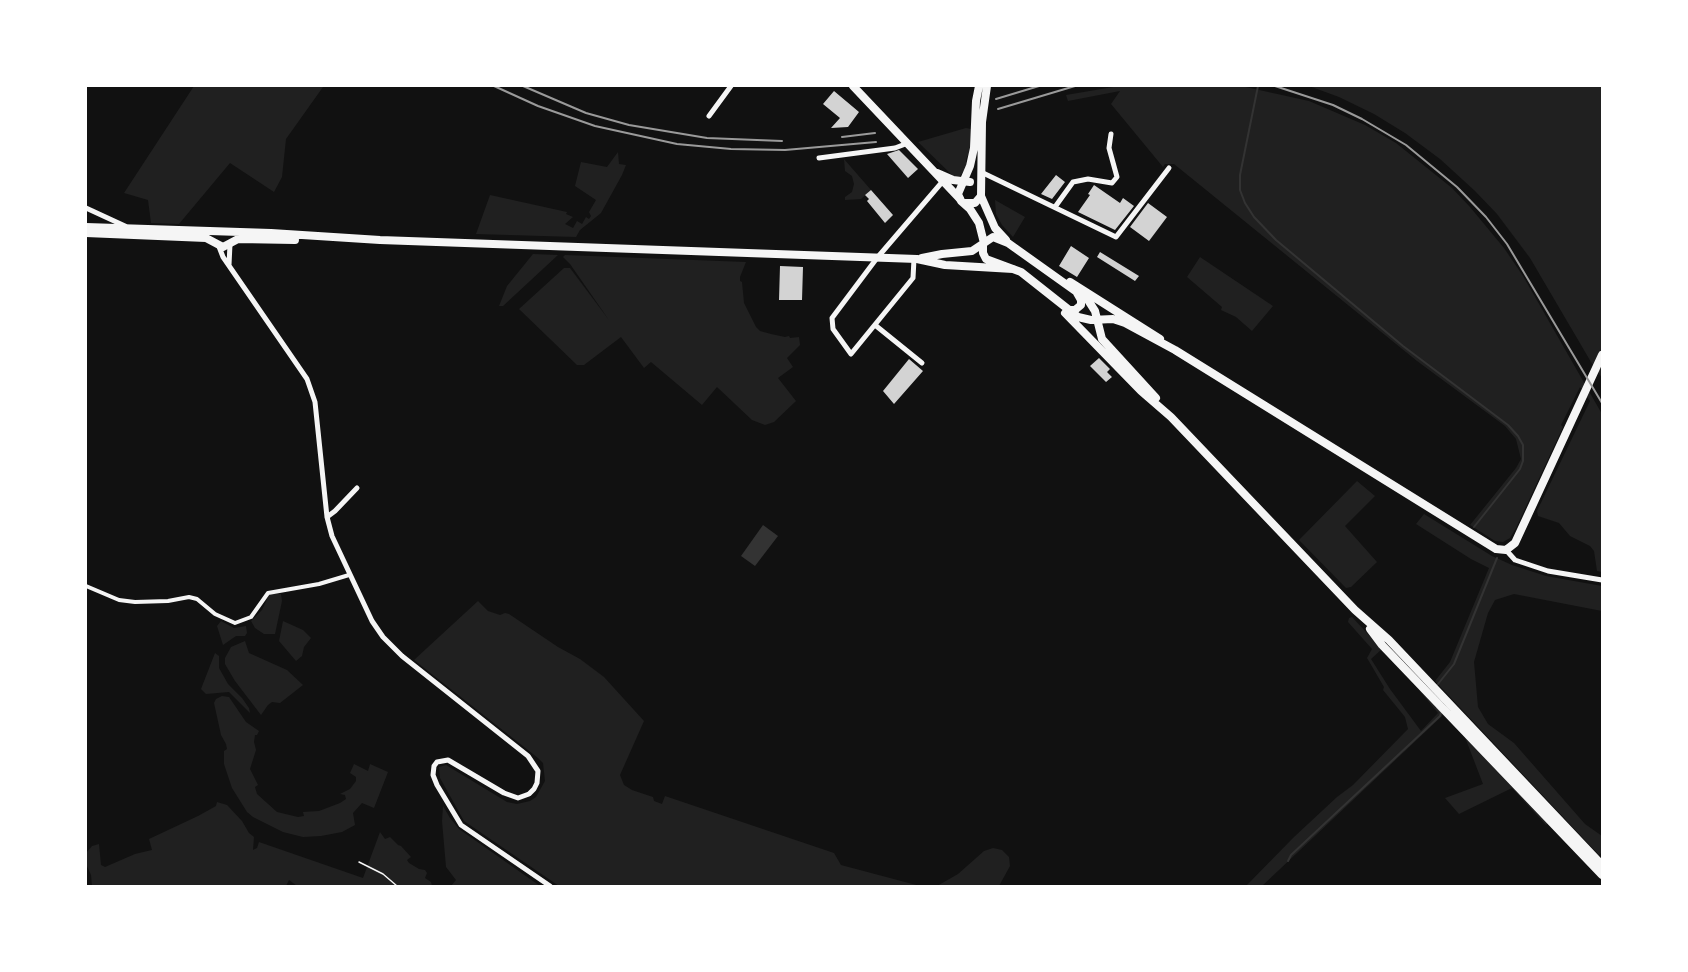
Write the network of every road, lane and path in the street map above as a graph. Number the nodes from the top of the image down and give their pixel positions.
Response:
1 (731, 86) edge
2 (853, 86) edge
3 (979, 86) edge
4 (987, 86) edge
5 (709, 116) dead end
6 (1111, 134) dead end
7 (908, 143) junction
8 (819, 158) dead end
9 (1169, 168) dead end
10 (981, 171) junction
11 (937, 173) junction
12 (943, 181) junction
13 (965, 182) junction
14 (981, 193) junction
15 (962, 201) junction
16 (1055, 207) junction
17 (86, 208) edge
18 (86, 227) edge
19 (132, 229) junction
20 (223, 232) junction
21 (86, 233) edge
22 (355, 239) junction
23 (217, 243) junction
24 (230, 243) junction
25 (1008, 243) junction
26 (983, 244) junction
27 (878, 258) junction
28 (915, 259) junction
29 (230, 266) junction
30 (1013, 269) junction
31 (1051, 273) junction
32 (1045, 290) junction
33 (1077, 292) junction
34 (1113, 308) junction
35 (1068, 310) junction
36 (1101, 319) junction
37 (875, 325) junction
38 (1174, 350) junction
39 (1602, 355) edge
40 (922, 363) dead end
41 (1172, 417) junction
42 (357, 488) dead end
43 (327, 517) junction
44 (1506, 550) junction
45 (349, 575) junction
46 (1602, 580) edge
47 (86, 586) edge
48 (1562, 827) junction
49 (359, 862) dead end
50 (1602, 865) edge
51 (1602, 875) edge
52 (397, 886) edge
53 (549, 886) edge

1 - 5 street
2 - 7 main road
3 - 13 main road
4 - 10 main road
6 - 16 street
7 - 8 street
7 - 11 main road
9 - 16 street
10 - 14 main road
10 - 16 street
11 - 12 main road
11 - 13 main road
12 - 15 main road
12 - 27 street
13 - 14 main road
13 - 15 main road
14 - 15 main road
14 - 25 main road
15 - 26 main road
17 - 19 street
18 - 19 main road
19 - 20 main road
20 - 22 main road
20 - 23 main road
20 - 24 main road
21 - 23 main road
22 - 24 main road
22 - 27 main road
23 - 24 main road
23 - 29 street
24 - 29 street
25 - 26 main road
25 - 31 main road
26 - 28 main road
26 - 30 main road
27 - 28 main road
27 - 37 street
28 - 30 main road
28 - 37 street
29 - 43 street
30 - 32 main road
31 - 33 main road
31 - 34 main road
32 - 35 main road
32 - 41 main road
33 - 35 main road
33 - 36 main road
34 - 36 street
34 - 38 main road
35 - 36 main road
36 - 38 main road
36 - 41 main road
37 - 40 street
38 - 44 main road
39 - 44 main road
41 - 48 main road
42 - 43 street
43 - 45 street
44 - 46 street
45 - 47 street
45 - 53 street
48 - 50 main road
48 - 51 main road
49 - 52 path

